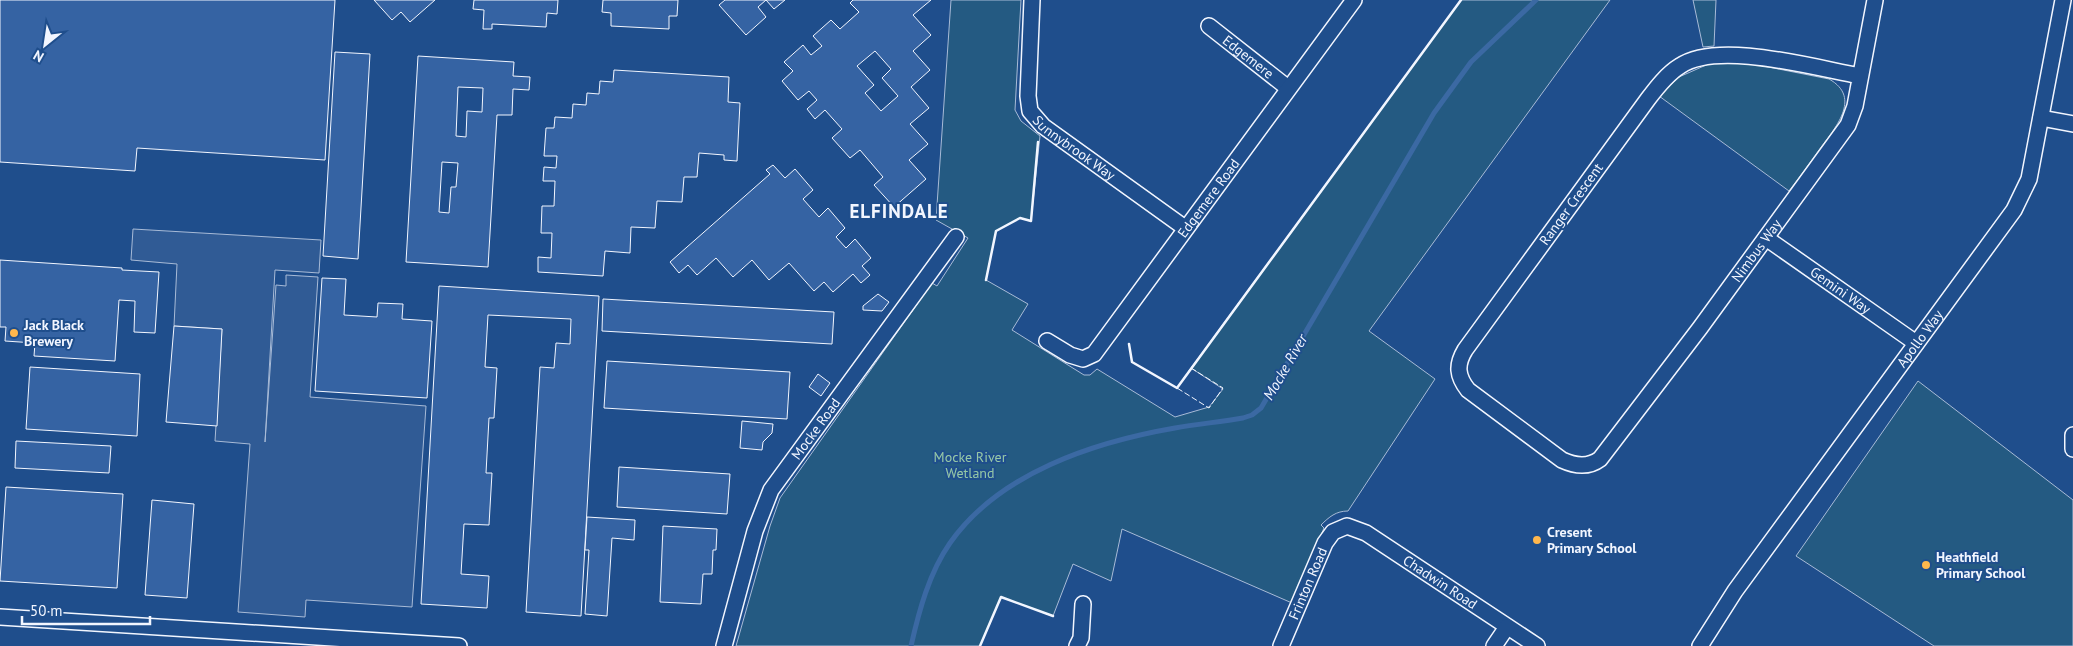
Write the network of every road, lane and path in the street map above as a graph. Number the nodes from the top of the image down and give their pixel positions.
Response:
1 (1032, 0) edge
2 (1354, 0) edge
3 (1875, 0) edge
4 (2063, 0) edge
5 (1209, 26) dead end
6 (1860, 76) junction
7 (1288, 88) junction
8 (2041, 118) junction
9 (2073, 124) edge
10 (1186, 228) junction
11 (956, 237) dead end
12 (1766, 238) junction
13 (1047, 341) dead end
14 (1916, 344) junction
15 (2073, 435) edge
16 (2073, 449) edge
17 (1580, 466) joint
18 (1341, 527) joint
19 (1083, 604) dead end
20 (0, 617) edge
21 (1507, 626) junction
22 (459, 646) edge
23 (724, 646) edge
24 (1077, 646) edge
25 (1282, 646) edge
26 (1494, 646) edge
27 (1537, 646) edge
28 (1700, 646) edge

1 - 10 street, Sunnybrook Way
2 - 7 street, Edgemere Road
3 - 6 street, Nimbus Way
4 - 8 street, Apollo Way
5 - 7 street, Edgemere
6 - 12 street, Nimbus Way
6 - 17 street, Ranger Crescent
7 - 10 street, Edgemere Road
8 - 9 street
8 - 14 street, Apollo Way
10 - 13 street, Edgemere Road
11 - 23 street, Mocke Road
12 - 14 street, Gemini Way
12 - 17 street, Nimbus Way
14 - 28 street, Apollo Way
15 - 16 street
18 - 21 street, Chadwin Road
18 - 25 street, Frinton Road
19 - 24 street
20 - 22 street
21 - 26 street
21 - 27 street, Chadwin Road

